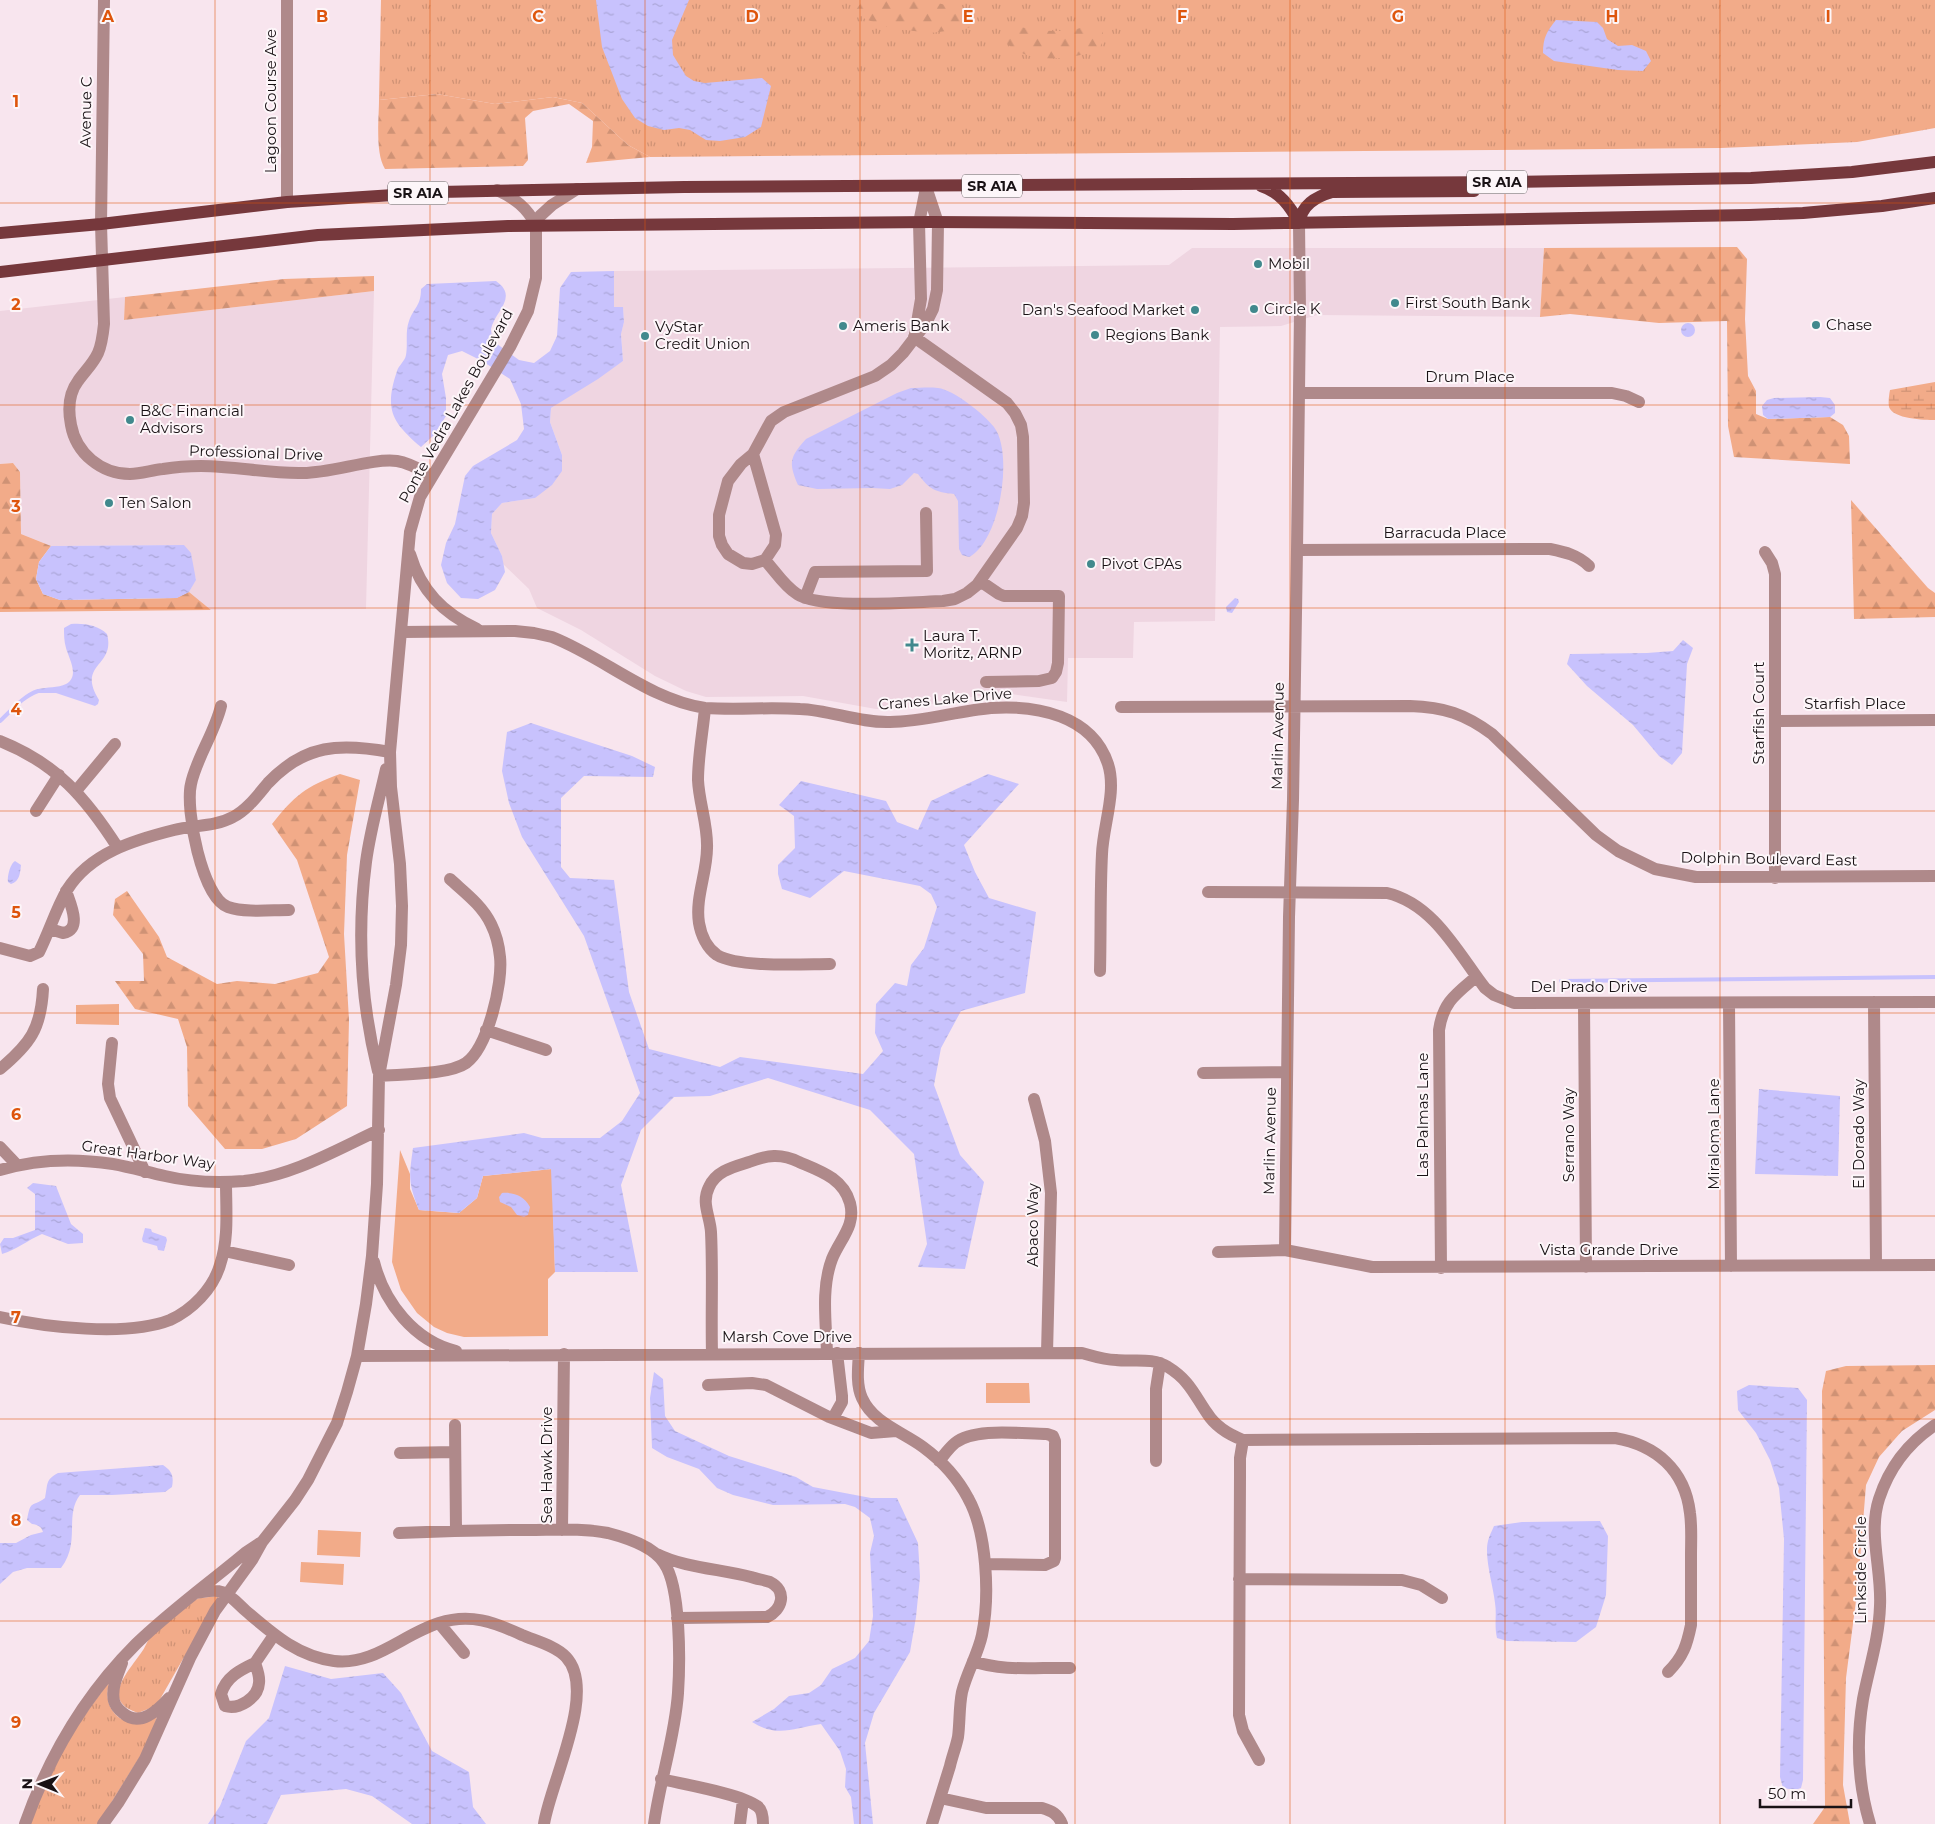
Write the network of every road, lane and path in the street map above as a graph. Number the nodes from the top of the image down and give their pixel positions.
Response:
1 (104, 0) edge
2 (287, 0) edge
3 (1935, 162) edge
4 (1514, 182) junction
5 (1252, 184) junction
6 (926, 187) junction
7 (577, 189) junction
8 (497, 190) junction
9 (1935, 198) edge
10 (287, 202) junction
11 (938, 222) junction
12 (919, 223) junction
13 (1299, 223) junction
14 (101, 224) junction
15 (536, 225) junction
16 (0, 233) edge
17 (102, 260) junction
18 (0, 272) edge
19 (914, 337) junction
20 (1299, 393) junction
21 (1639, 402) dead end
22 (753, 454) junction
23 (432, 476) junction
24 (926, 513) dead end
25 (408, 547) junction
26 (1297, 550) junction
27 (1765, 552) dead end
28 (765, 560) junction
29 (1589, 566) dead end
30 (980, 581) junction
31 (805, 598) junction
32 (482, 631) junction
33 (402, 632) junction
34 (986, 682) dead end
35 (222, 706) dead end
36 (1121, 707) dead end
37 (1294, 707) junction
38 (705, 708) junction
39 (1935, 720) edge
40 (1775, 721) junction
41 (0, 741) edge
42 (115, 744) dead end
43 (390, 752) junction
44 (59, 775) junction
45 (76, 791) junction
46 (36, 811) dead end
47 (191, 827) junction
48 (118, 848) junction
49 (1935, 876) edge
50 (1775, 878) junction
51 (450, 879) dead end
52 (66, 891) junction
53 (1208, 892) dead end
54 (1290, 892) junction
55 (289, 910) dead end
56 (50, 929) junction
57 (0, 948) edge
58 (830, 964) dead end
59 (1100, 971) dead end
60 (1476, 977) junction
61 (43, 989) dead end
62 (1874, 1002) junction
63 (1935, 1002) edge
64 (1584, 1003) junction
65 (1729, 1003) junction
66 (486, 1030) junction
67 (112, 1043) dead end
68 (546, 1050) dead end
69 (0, 1069) edge
70 (1287, 1072) junction
71 (1203, 1073) dead end
72 (379, 1076) junction
73 (1034, 1099) dead end
74 (379, 1130) junction
75 (0, 1147) edge
76 (17, 1165) junction
77 (0, 1170) edge
78 (145, 1172) junction
79 (226, 1182) junction
80 (1285, 1250) junction
81 (224, 1251) junction
82 (1218, 1252) dead end
83 (372, 1256) junction
84 (289, 1265) dead end
85 (1876, 1265) junction
86 (1935, 1265) edge
87 (1731, 1266) junction
88 (1586, 1267) junction
89 (1441, 1268) junction
90 (0, 1317) edge
91 (712, 1353) junction
92 (832, 1353) junction
93 (859, 1353) junction
94 (1047, 1353) junction
95 (468, 1354) junction
96 (564, 1354) junction
97 (357, 1356) junction
98 (1160, 1363) junction
99 (708, 1386) dead end
100 (842, 1398) junction
101 (862, 1398) junction
102 (833, 1418) junction
103 (455, 1425) dead end
104 (1935, 1425) edge
105 (896, 1431) junction
106 (1243, 1440) junction
107 (455, 1452) junction
108 (400, 1453) dead end
109 (939, 1461) junction
110 (1156, 1461) dead end
111 (456, 1530) junction
112 (562, 1530) junction
113 (399, 1533) dead end
114 (262, 1542) junction
115 (653, 1552) junction
116 (985, 1564) junction
117 (1239, 1579) junction
118 (196, 1594) junction
119 (226, 1594) junction
120 (1442, 1598) dead end
121 (677, 1618) junction
122 (439, 1623) junction
123 (274, 1635) junction
124 (464, 1653) dead end
125 (124, 1658) junction
126 (973, 1661) junction
127 (255, 1663) dead end
128 (1070, 1668) dead end
129 (1668, 1672) dead end
130 (176, 1689) junction
131 (1259, 1760) dead end
132 (662, 1779) junction
133 (940, 1798) junction
134 (743, 1800) junction
135 (25, 1824) edge
136 (103, 1824) edge
137 (544, 1824) edge
138 (654, 1824) edge
139 (740, 1824) edge
140 (763, 1824) edge
141 (932, 1824) edge
142 (1062, 1824) edge
143 (1870, 1824) edge

1 - 14 street, Avenue C
2 - 10 street, Lagoon Course Ave
3 - 4 main road, SR A1A
4 - 5 main road, SR A1A
4 - 13 main road
5 - 6 main road, SR A1A
5 - 13 main road
6 - 7 main road, SR A1A
6 - 11 street
6 - 12 street
7 - 8 main road, SR A1A
7 - 15 street
8 - 10 main road, SR A1A
8 - 15 street
9 - 13 main road
10 - 14 main road, SR A1A
11 - 12 main road
11 - 13 main road
11 - 19 street
12 - 15 main road
12 - 19 street
13 - 20 street, Marlin Avenue
14 - 16 main road, SR A1A
14 - 17 street, Professional Drive
15 - 17 main road
15 - 23 street, Ponte Vedra Lakes Boulevard
17 - 18 main road
17 - 23 street, Professional Drive
19 - 22 street
19 - 30 street
20 - 21 street, Drum Place
20 - 26 street, Marlin Avenue
22 - 28 street
22 - 28 street
23 - 25 street, Ponte Vedra Lakes Boulevard
24 - 31 street
25 - 32 street, Cranes Lake Drive
25 - 33 street, Ponte Vedra Lakes Boulevard
26 - 29 street, Barracuda Place
26 - 37 street, Marlin Avenue
27 - 40 street, Starfish Court
28 - 31 street
30 - 31 street
30 - 34 street
32 - 33 street, Cranes Lake Drive
32 - 38 street, Cranes Lake Drive
33 - 43 street, Ponte Vedra Lakes Boulevard
35 - 47 street
36 - 37 street, Dolphin Boulevard East
37 - 50 street, Dolphin Boulevard East
37 - 54 street, Marlin Avenue
38 - 58 street
38 - 59 street, Cranes Lake Drive
39 - 40 street, Starfish Place
40 - 50 street, Starfish Court
41 - 44 street
42 - 45 street
43 - 47 street
43 - 72 street, Ponte Vedra Lakes Boulevard
43 - 72 street, Ponte Vedra Lakes Boulevard
44 - 45 street
44 - 46 street
45 - 48 street
47 - 48 street
47 - 55 street
48 - 52 street
49 - 50 street, Dolphin Boulevard East
51 - 66 street
52 - 56 street
52 - 56 street
53 - 54 street, Del Prado Drive
54 - 60 street, Del Prado Drive
54 - 70 street, Marlin Avenue
56 - 57 street
60 - 64 street, Del Prado Drive
60 - 89 street, Las Palmas Lane
61 - 69 street
62 - 63 street, Del Prado Drive
62 - 65 street, Del Prado Drive
62 - 85 street, El Dorado Way
64 - 65 street, Del Prado Drive
64 - 88 street, Serrano Way
65 - 87 street, Miraloma Lane
66 - 68 street
66 - 72 street
67 - 78 street
70 - 71 street
70 - 80 street, Marlin Avenue
72 - 74 street, Ponte Vedra Lakes Boulevard
73 - 94 street, Abaco Way
74 - 79 street, Great Harbor Way
74 - 83 street, Ponte Vedra Lakes Boulevard
75 - 76 street
76 - 77 street, Great Harbor Way
76 - 78 street, Great Harbor Way
78 - 79 street, Great Harbor Way
79 - 81 street
80 - 82 street, Vista Grande Drive
80 - 89 street, Vista Grande Drive
81 - 84 street
81 - 90 street
83 - 95 street, Marsh Cove Drive
83 - 97 street, Ponte Vedra Lakes Boulevard
85 - 86 street, Vista Grande Drive
85 - 87 street, Vista Grande Drive
87 - 88 street, Vista Grande Drive
88 - 89 street, Vista Grande Drive
91 - 92 street, Marsh Cove Drive
91 - 92 street
91 - 96 street, Marsh Cove Drive
92 - 93 street, Marsh Cove Drive
92 - 100 street
93 - 94 street, Marsh Cove Drive
93 - 101 street
94 - 98 street, Marsh Cove Drive
95 - 96 street, Marsh Cove Drive
95 - 97 street, Marsh Cove Drive
96 - 112 street, Sea Hawk Drive
97 - 114 street, Ponte Vedra Lakes Boulevard
98 - 106 street
98 - 110 street
99 - 102 street
100 - 101 street
100 - 102 street
101 - 105 street
102 - 105 street
103 - 107 street
104 - 143 street, Linkside Circle
105 - 109 street
106 - 117 street
106 - 129 street
107 - 108 street
107 - 111 street
109 - 116 street
109 - 116 street
111 - 112 street
111 - 113 street
112 - 115 street, Sea Hawk Drive
114 - 118 street, Ponte Vedra Lakes Boulevard
114 - 119 street, Ponte Vedra Lakes Boulevard
115 - 121 street, Sea Hawk Drive
115 - 121 street
116 - 126 street
117 - 120 street
117 - 131 street
118 - 119 street
118 - 125 street, Ponte Vedra Lakes Boulevard
119 - 123 street
119 - 130 street, Ponte Vedra Lakes Boulevard
121 - 132 street, Sea Hawk Drive
122 - 123 street
122 - 124 street
122 - 137 street
123 - 127 street
125 - 130 street
125 - 135 street, Ponte Vedra Lakes Boulevard
126 - 128 street
126 - 133 street
130 - 136 street, Ponte Vedra Lakes Boulevard
132 - 134 street
132 - 138 street, Sea Hawk Drive
133 - 141 street
133 - 142 street
134 - 139 street
134 - 140 street

